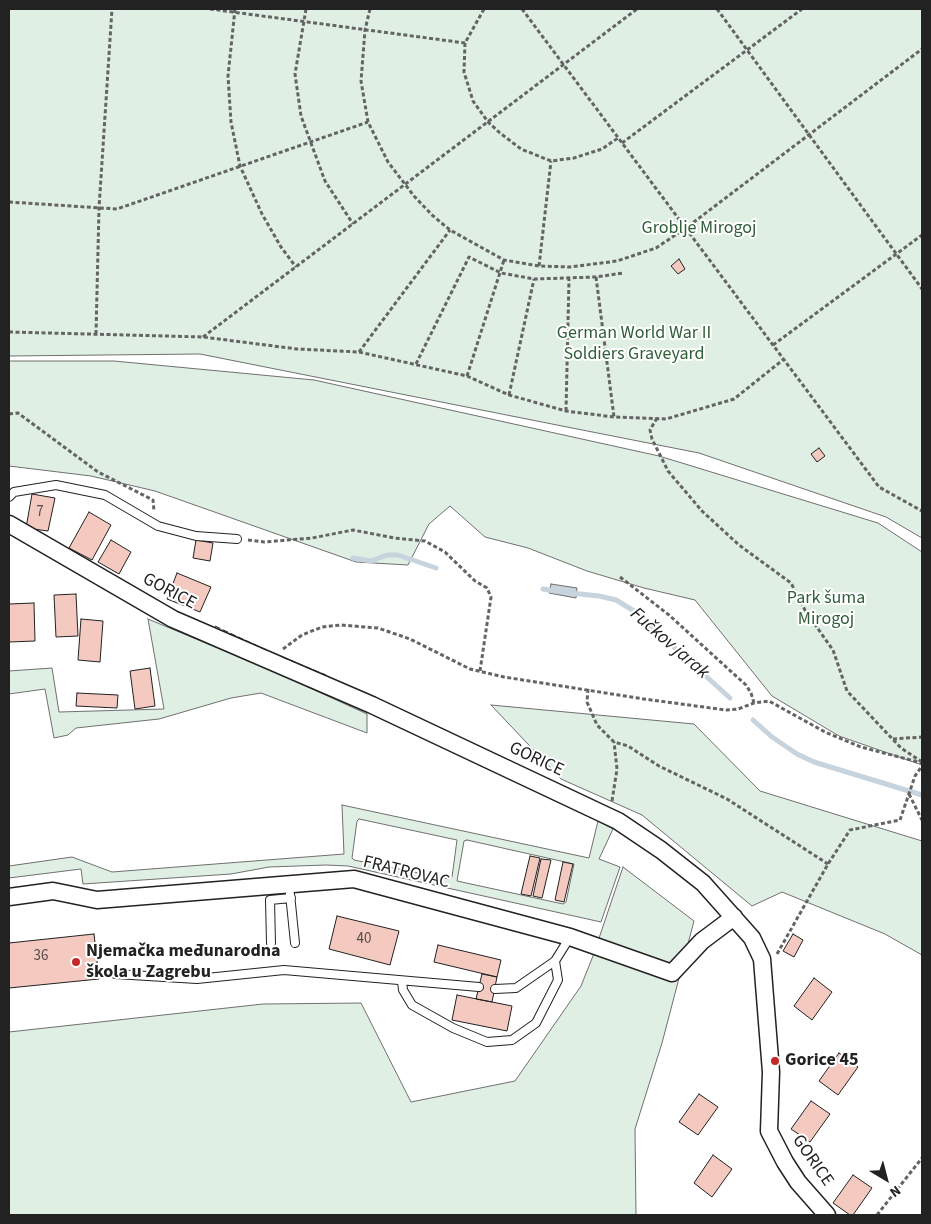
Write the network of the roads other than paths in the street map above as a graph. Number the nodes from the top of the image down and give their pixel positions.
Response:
1 (9, 497) edge
2 (9, 524) edge
3 (237, 539) road end
4 (290, 892) junction
5 (9, 897) edge
6 (734, 917) junction
7 (570, 937) junction
8 (271, 943) dead end
9 (295, 943) dead end
10 (555, 961) junction
11 (115, 974) dead end
12 (402, 981) junction
13 (479, 987) dead end
14 (495, 989) dead end
15 (827, 1215) edge

1 - 3 lane
2 - 6 street, GORICE
4 - 5 street, FRATROVAC
4 - 7 street, FRATROVAC
4 - 8 lane
4 - 9 lane
6 - 7 street, FRATROVAC
6 - 15 street, GORICE
7 - 10 lane
10 - 12 lane
10 - 14 lane
11 - 12 lane
12 - 13 lane

